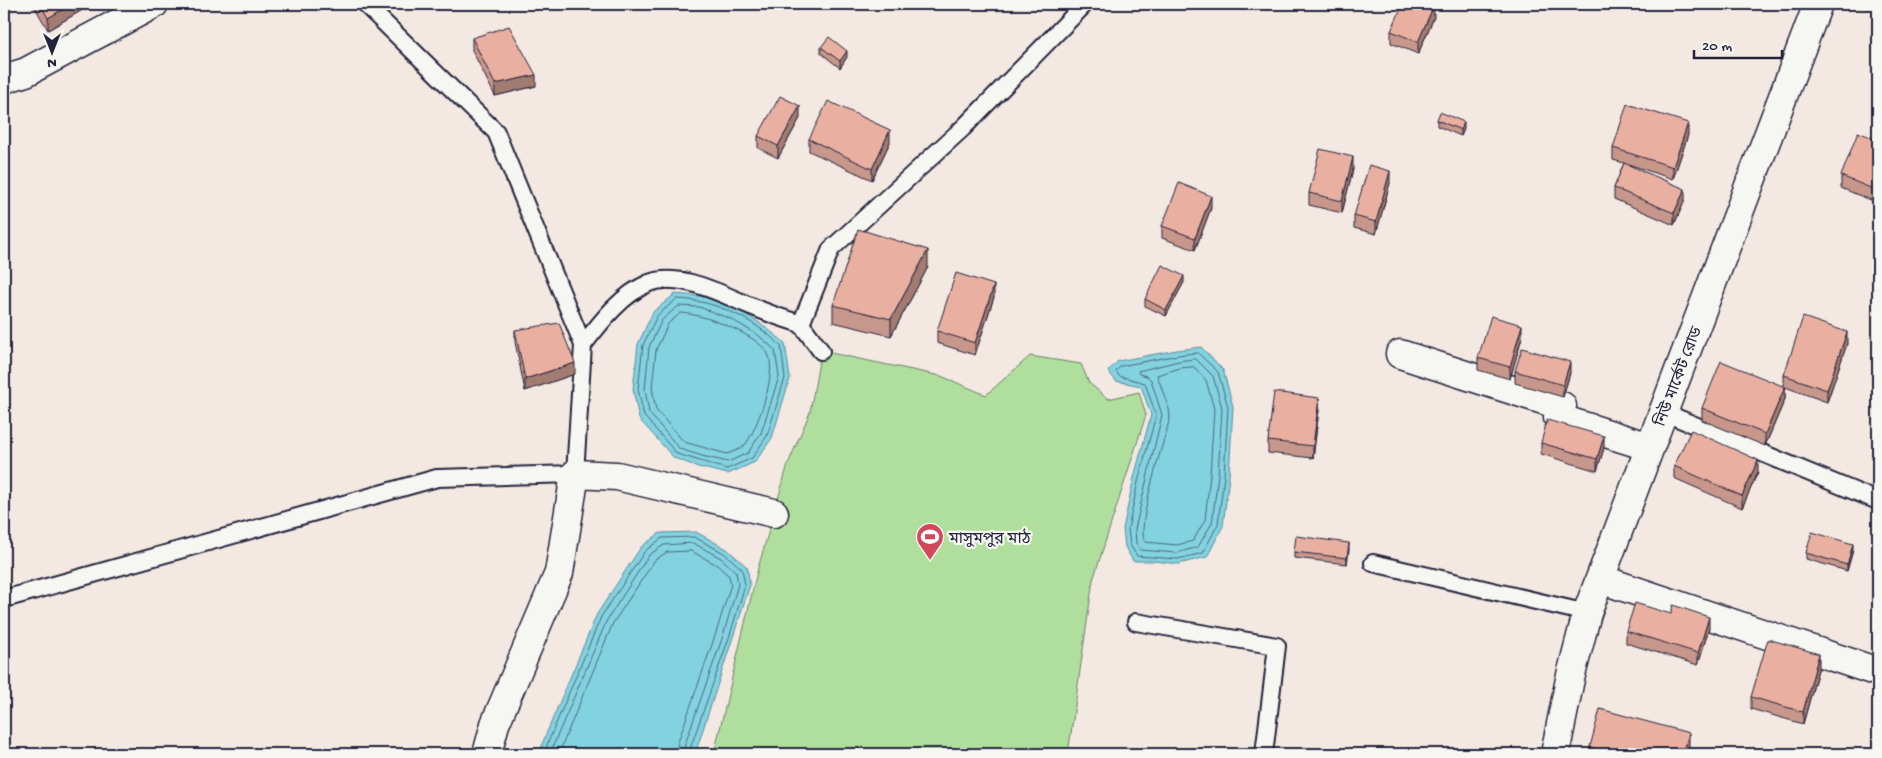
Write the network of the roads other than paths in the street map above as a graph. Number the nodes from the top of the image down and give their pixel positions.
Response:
1 (154, 4) edge
2 (365, 4) edge
3 (1085, 4) edge
4 (1818, 4) edge
5 (4, 79) edge
6 (801, 324) junction
7 (583, 345) junction
8 (821, 351) dead end
9 (1400, 354) dead end
10 (1663, 412) junction
11 (1650, 447) junction
12 (574, 474) junction
13 (1878, 500) edge
14 (774, 513) dead end
15 (1373, 562) dead end
16 (1600, 578) junction
17 (4, 599) edge
18 (1587, 613) junction
19 (1136, 622) dead end
20 (1878, 672) edge
21 (488, 754) edge
22 (1264, 754) edge
23 (1555, 754) edge

1 - 5 street
2 - 7 lane
3 - 6 lane
4 - 10 street, নিউ মার্কেট রোড
6 - 7 lane
6 - 8 lane
7 - 12 lane
9 - 11 street
10 - 11 street, নিউ মার্কেট রোড
10 - 13 lane
11 - 16 street, নিউ মার্কেট রোড
12 - 14 street
12 - 17 lane
12 - 21 street
15 - 18 lane
16 - 18 street, নিউ মার্কেট রোড
16 - 20 street
18 - 23 street, নিউ মার্কেট রোড
19 - 22 lane

